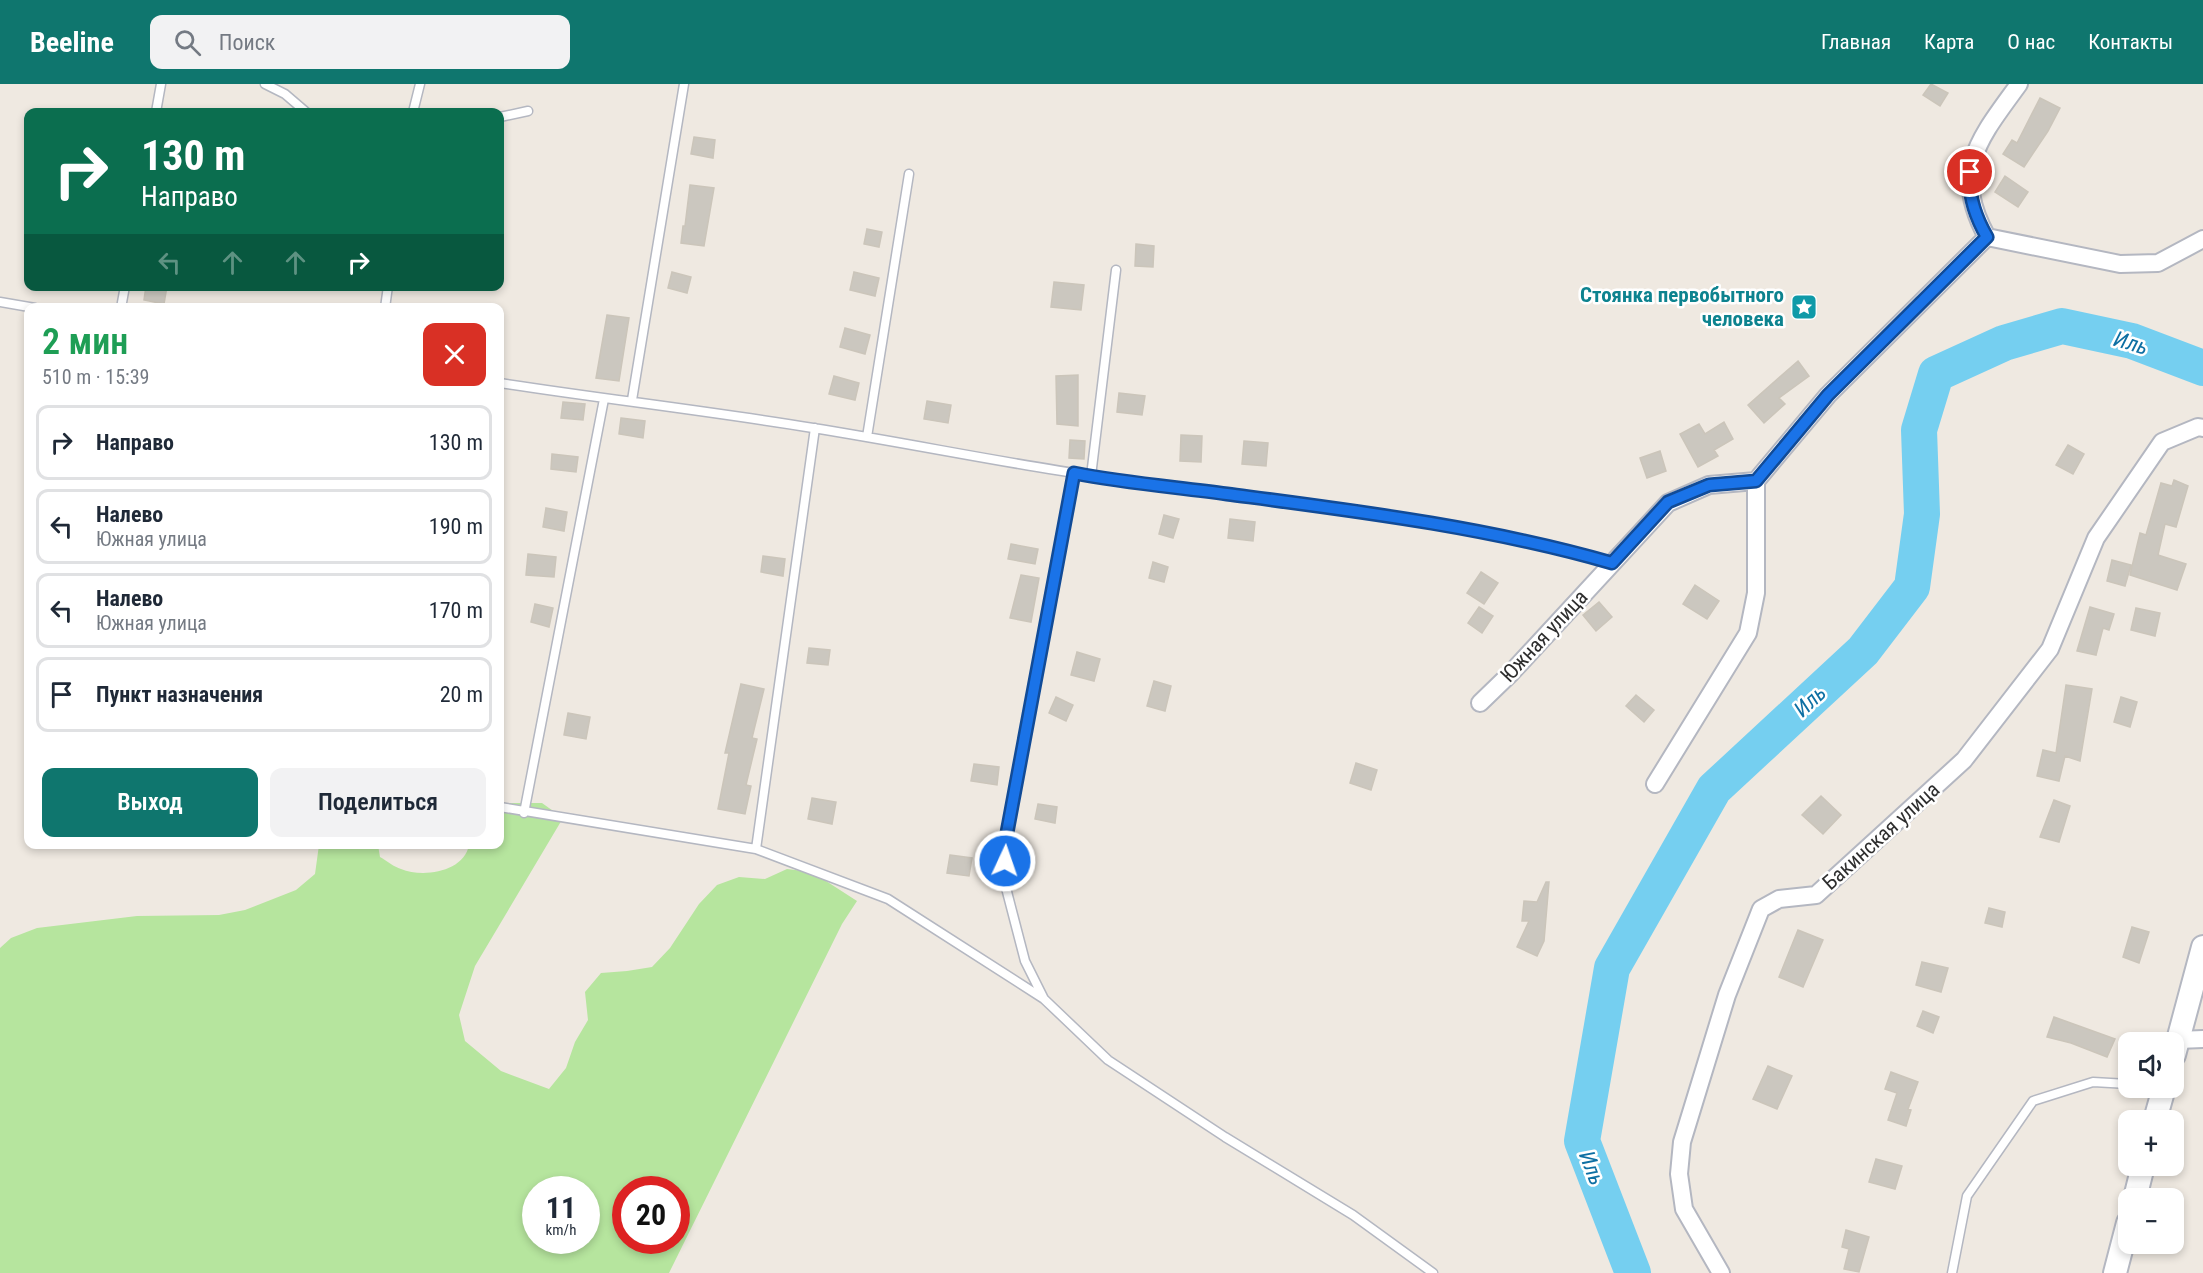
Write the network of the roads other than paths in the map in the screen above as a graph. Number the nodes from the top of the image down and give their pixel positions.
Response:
1 (161, 84) edge
2 (265, 84) edge
3 (420, 84) edge
4 (684, 84) edge
5 (2019, 84) edge
6 (157, 108) edge
7 (301, 108) edge
8 (414, 108) edge
9 (528, 111) dead end
10 (504, 116) edge
11 (909, 174) dead end
12 (1987, 237) junction
13 (2203, 239) edge
14 (1116, 270) dead end
15 (0, 302) edge
16 (24, 306) edge
17 (504, 383) edge
18 (604, 399) junction
19 (632, 400) junction
20 (815, 428) junction
21 (2203, 428) edge
22 (867, 437) junction
23 (1074, 473) junction
24 (1091, 476) junction
25 (1756, 481) junction
26 (1612, 563) junction
27 (1480, 702) dead end
28 (1655, 784) dead end
29 (504, 808) edge
30 (524, 813) junction
31 (756, 849) junction
32 (2203, 948) edge
33 (1044, 999) junction
34 (2180, 1032) edge
35 (2203, 1039) edge
36 (2184, 1045) edge
37 (2118, 1083) edge
38 (2120, 1254) edge
39 (1433, 1273) edge
40 (1722, 1273) edge
41 (1952, 1273) edge
42 (2115, 1273) edge

1 - 6 lane
2 - 7 lane
3 - 8 lane
4 - 19 lane
5 - 12 street
9 - 10 lane
11 - 22 lane
12 - 13 street
12 - 25 street
14 - 24 lane
15 - 16 lane
17 - 18 lane
18 - 19 lane
18 - 30 lane
19 - 20 lane
20 - 22 lane
20 - 31 lane
21 - 40 street, Бакинская улица
22 - 23 lane
23 - 24 lane
23 - 33 lane
24 - 26 lane
25 - 26 street, Южная улица
25 - 28 street
26 - 27 street, Южная улица
29 - 30 lane
30 - 31 lane
31 - 33 lane
32 - 34 street
33 - 39 lane
35 - 36 street
37 - 41 lane
38 - 42 street

